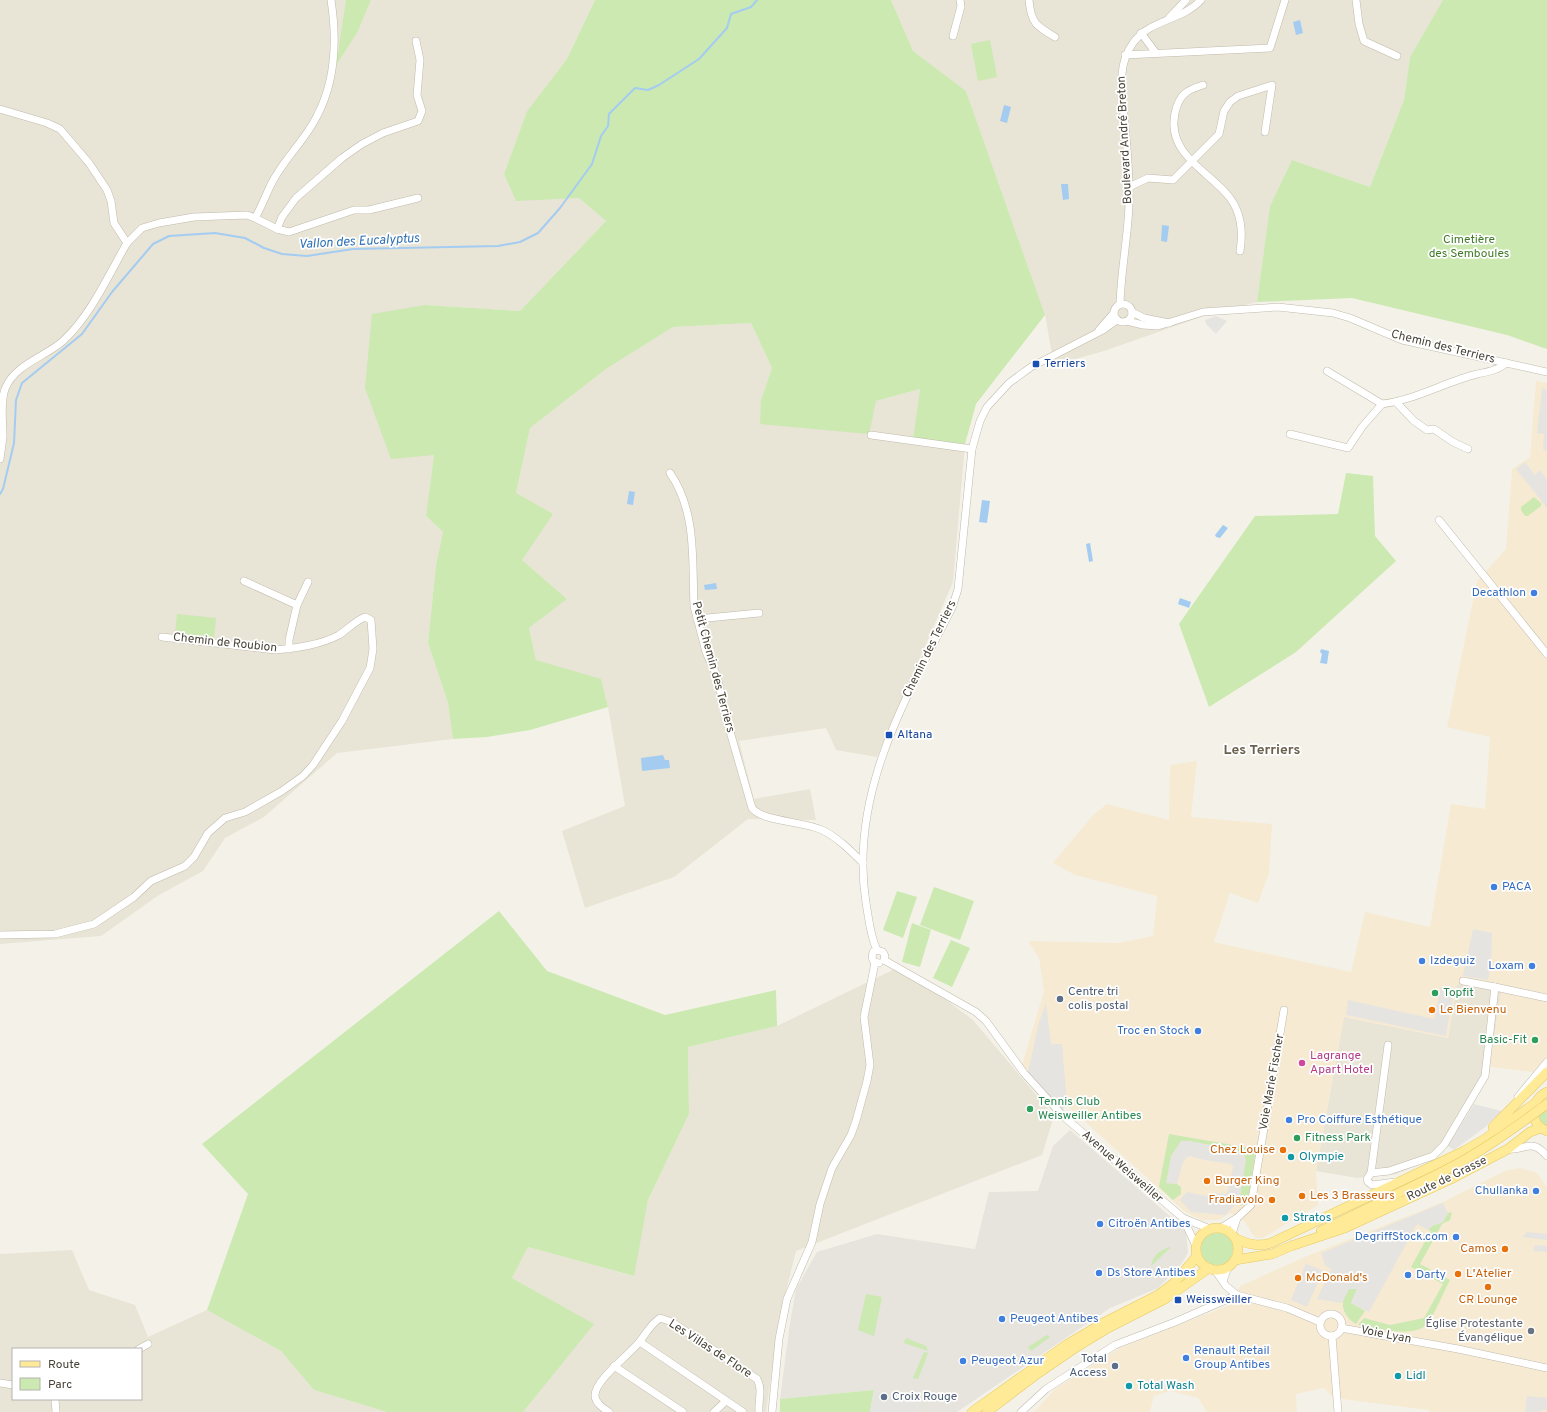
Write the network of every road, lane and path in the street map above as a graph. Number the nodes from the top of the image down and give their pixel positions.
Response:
1 (331, 0) edge
2 (960, 0) edge
3 (1029, 0) edge
4 (1186, 0) edge
5 (1201, 0) edge
6 (1285, 0) edge
7 (1356, 0) edge
8 (1166, 21) junction
9 (1141, 32) junction
10 (953, 36) dead end
11 (1055, 37) dead end
12 (416, 41) dead end
13 (1156, 53) junction
14 (1126, 55) junction
15 (1397, 56) dead end
16 (1203, 85) dead end
17 (0, 109) edge
18 (1265, 132) dead end
19 (1191, 162) junction
20 (1129, 187) junction
21 (418, 198) dead end
22 (255, 218) junction
23 (276, 229) junction
24 (126, 243) junction
25 (1240, 251) dead end
26 (1120, 304) junction
27 (1132, 312) junction
28 (1115, 317) junction
29 (1127, 321) junction
30 (1169, 323) junction
31 (1506, 363) junction
32 (1327, 371) dead end
33 (1547, 372) edge
34 (1396, 402) junction
35 (1382, 404) junction
36 (1290, 434) dead end
37 (872, 435) dead end
38 (972, 449) junction
39 (1468, 449) dead end
40 (0, 459) edge
41 (670, 472) dead end
42 (1439, 520) dead end
43 (244, 581) dead end
44 (308, 582) dead end
45 (297, 605) junction
46 (759, 613) dead end
47 (697, 619) junction
48 (162, 636) dead end
49 (289, 649) junction
50 (1547, 654) edge
51 (862, 863) junction
52 (0, 935) edge
53 (877, 950) junction
54 (884, 960) junction
55 (875, 963) junction
56 (1463, 981) dead end
57 (1495, 987) junction
58 (1547, 998) edge
59 (1284, 1010) dead end
60 (1388, 1045) dead end
61 (1547, 1062) edge
62 (1547, 1072) edge
63 (1547, 1092) edge
64 (1534, 1104) junction
65 (1547, 1104) edge
66 (1500, 1122) junction
67 (1545, 1131) edge
68 (1508, 1149) junction
69 (1464, 1151) junction
70 (1547, 1156) edge
71 (1369, 1176) junction
72 (1400, 1181) junction
73 (1183, 1218) junction
74 (1237, 1218) junction
75 (1221, 1228) junction
76 (1210, 1229) junction
77 (1234, 1237) junction
78 (1196, 1246) junction
79 (1291, 1246) junction
80 (1197, 1256) junction
81 (1235, 1260) junction
82 (1228, 1267) junction
83 (1212, 1269) junction
84 (1223, 1281) junction
85 (1237, 1295) junction
86 (1320, 1322) junction
87 (1341, 1328) junction
88 (1332, 1336) junction
89 (640, 1342) junction
90 (148, 1344) dead end
91 (141, 1348) edge
92 (614, 1366) junction
93 (1547, 1368) edge
94 (0, 1383) edge
95 (12, 1385) edge
96 (55, 1400) edge
97 (726, 1401) junction
98 (56, 1412) edge
99 (608, 1412) edge
100 (683, 1412) edge
101 (714, 1412) edge
102 (743, 1412) edge
103 (759, 1412) edge
104 (772, 1412) edge
105 (972, 1412) edge
106 (987, 1412) edge
107 (1021, 1412) edge
108 (1338, 1412) edge

1 - 22 street
2 - 10 street
3 - 11 street
4 - 8 street
5 - 8 street
6 - 13 street
7 - 15 street
8 - 9 street
9 - 13 street
9 - 14 street, Boulevard André Breton
12 - 23 street
13 - 14 street
14 - 20 street, Boulevard André Breton
16 - 19 street
17 - 24 street
18 - 19 street
19 - 20 street
19 - 25 street
20 - 26 street, Boulevard André Breton
21 - 23 street
22 - 23 street
22 - 24 street
24 - 40 street
26 - 27 street
26 - 28 street
27 - 29 street
27 - 30 street, Chemin des Terriers
28 - 29 street
28 - 38 street, Chemin des Terriers
29 - 30 street, Chemin des Terriers
30 - 31 street, Chemin des Terriers
31 - 33 street, Chemin des Terriers
31 - 34 street, Chemin des Terriers
32 - 35 street
34 - 35 street, Chemin des Terriers
34 - 39 street
35 - 36 street
37 - 38 street
38 - 51 street, Chemin des Terriers
41 - 47 street, Petit Chemin des Terriers
42 - 50 street
43 - 45 street
44 - 45 street
45 - 49 street
46 - 47 street
47 - 51 street, Petit Chemin des Terriers
48 - 49 street, Chemin de Roubion
49 - 52 street, Chemin de Roubion
51 - 53 street, Chemin des Terriers
53 - 54 street
53 - 55 street
54 - 55 street
54 - 73 street, Avenue Weisweiller
55 - 104 street
56 - 57 street
57 - 58 street
57 - 71 street
59 - 74 street, Voie Marie Fischer
60 - 71 street
61 - 66 street
62 - 66 main road
63 - 64 main road, Route de Grasse
64 - 67 main road
64 - 69 main road, Route de Grasse
65 - 79 main road, bridge
66 - 69 main road
67 - 68 main road, Route de Grasse
68 - 70 street
68 - 79 main road, Route de Grasse
69 - 72 main road, Route de Grasse
71 - 72 street
72 - 77 main road, Route de Grasse
73 - 76 street, Avenue Weisweiller
73 - 78 street, Avenue Weisweiller
74 - 75 street, Voie Marie Fischer
74 - 77 street, Voie Marie Fischer
75 - 76 main road
75 - 77 main road
76 - 78 main road
77 - 81 main road
78 - 80 main road
79 - 81 main road, Route de Grasse
80 - 83 main road
80 - 105 main road
81 - 82 main road
82 - 83 main road
82 - 84 street
83 - 84 street
83 - 106 main road
84 - 85 street
85 - 86 street
85 - 107 street
86 - 87 street
86 - 88 street
87 - 88 street
87 - 93 street, Voie Lyan
88 - 108 street
89 - 92 street, Les Villas de Flore
89 - 97 street
89 - 103 street, Les Villas de Flore
90 - 91 street
92 - 99 street, Les Villas de Flore
92 - 100 street
94 - 95 street
96 - 98 street
97 - 101 street
97 - 102 street

